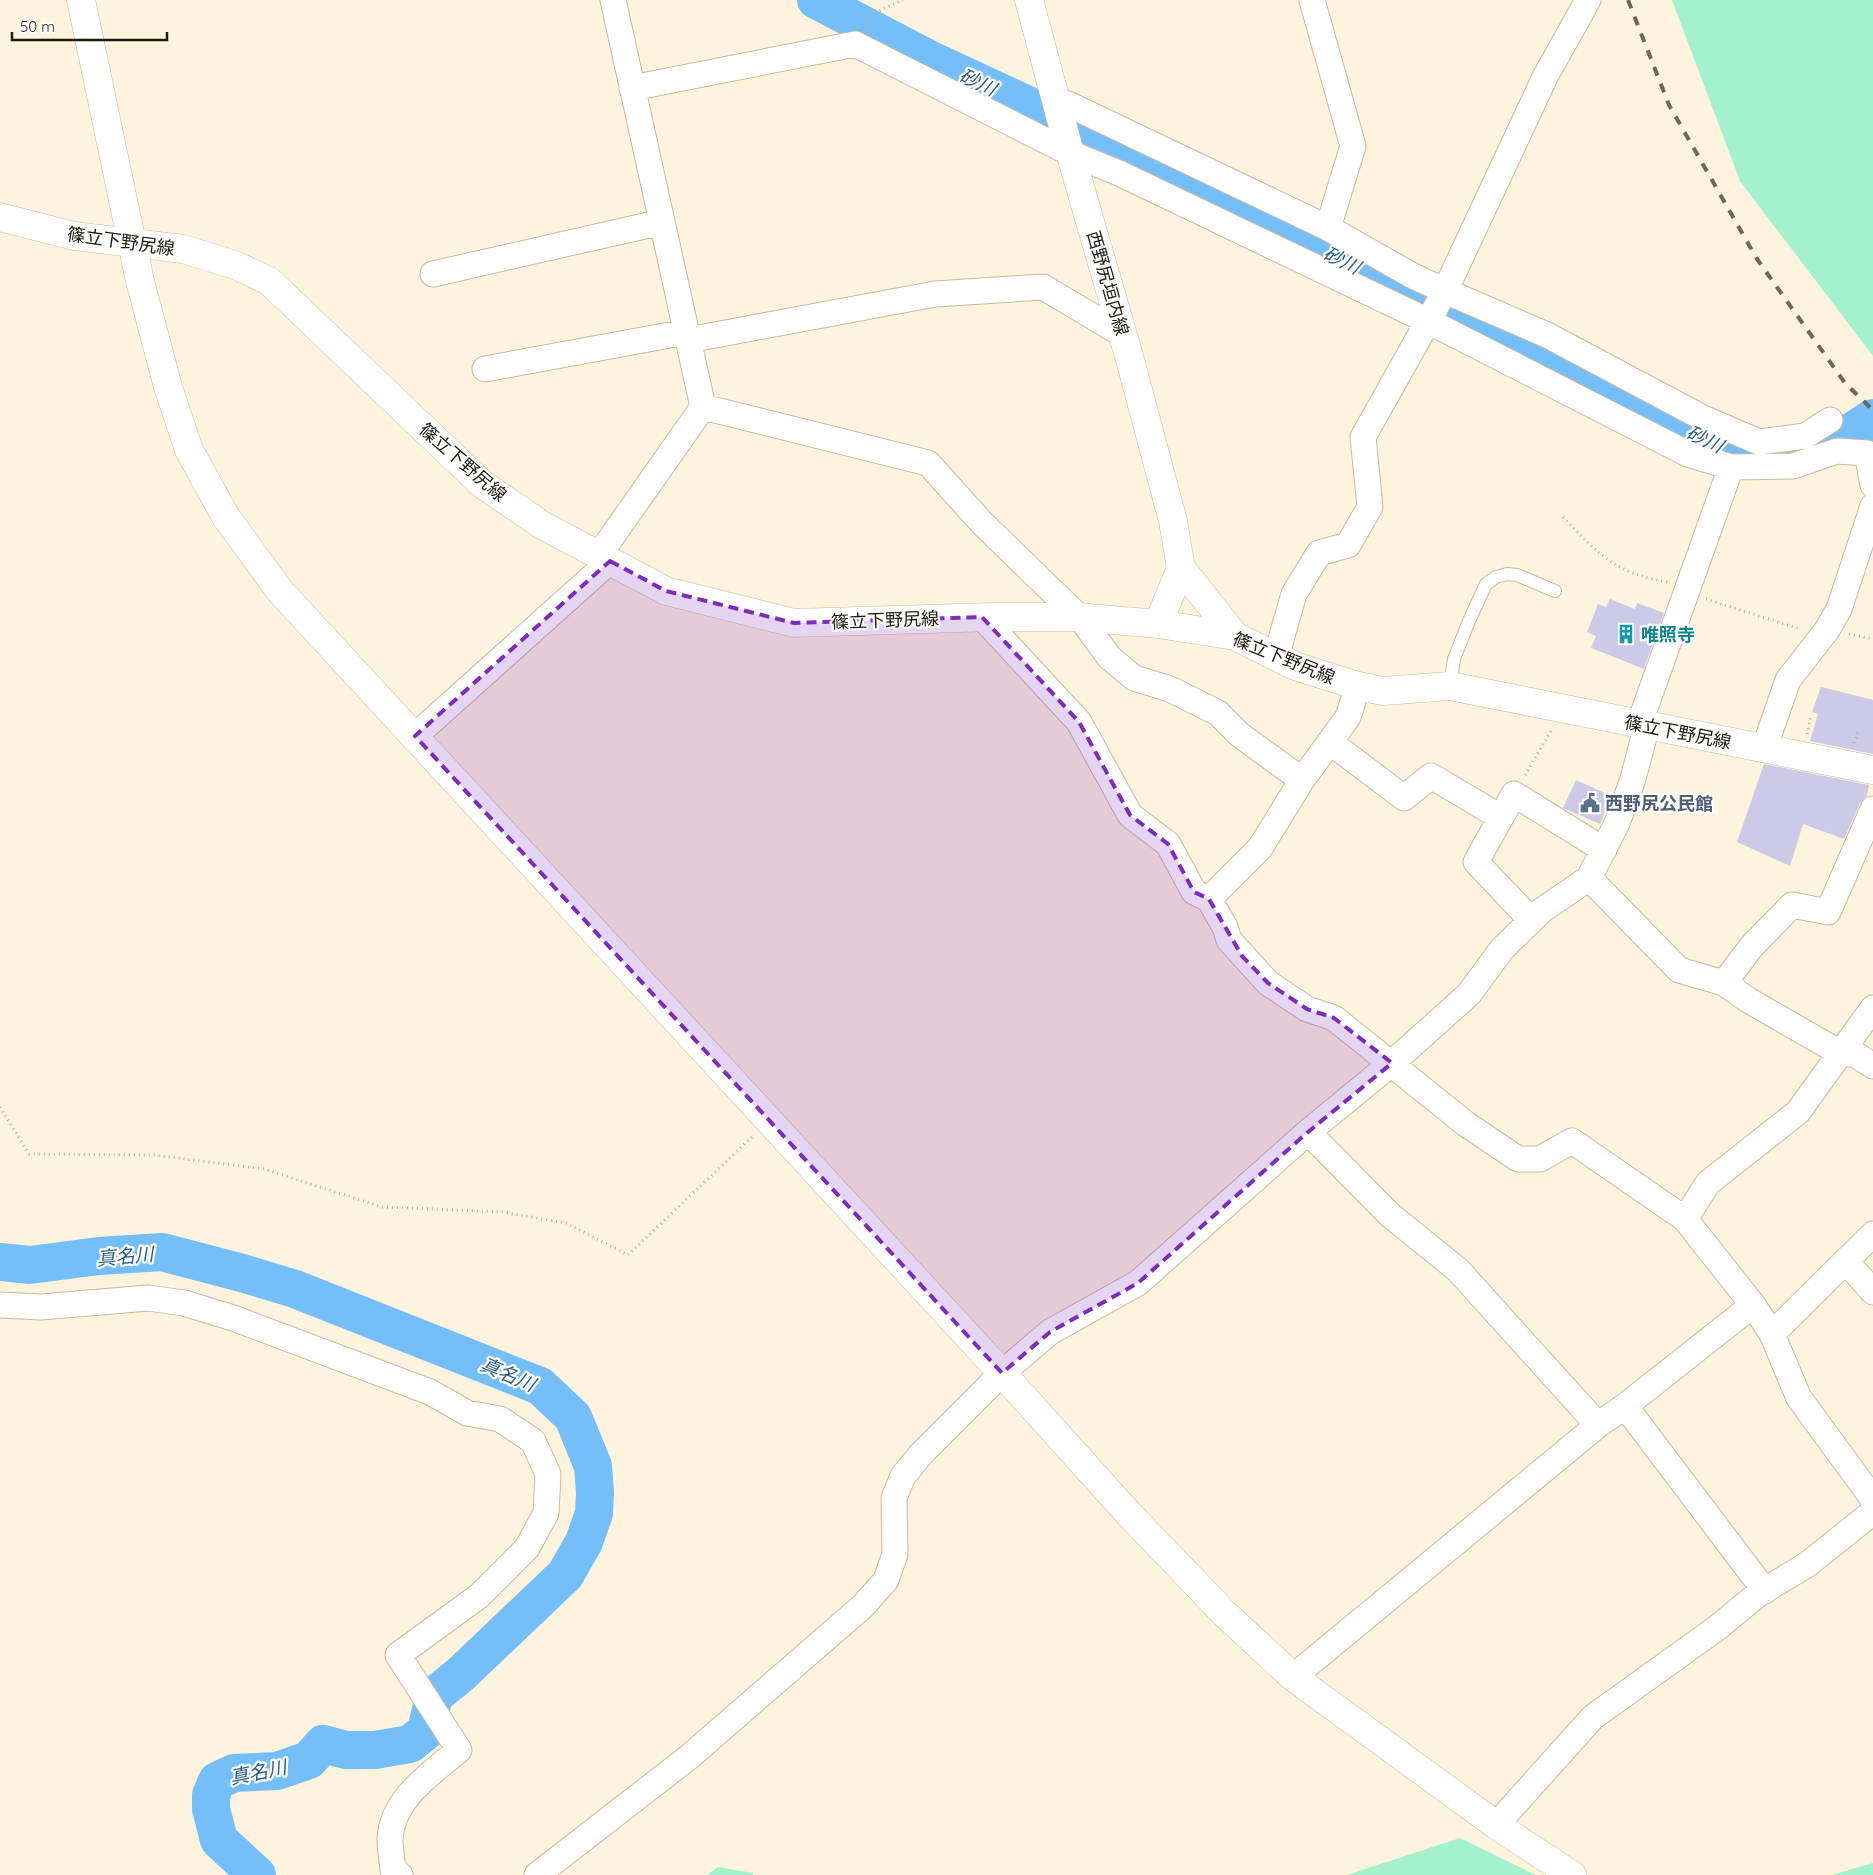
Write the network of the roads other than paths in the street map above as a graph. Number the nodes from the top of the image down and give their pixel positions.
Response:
1 (81, 0) edge
2 (613, 0) edge
3 (1029, 0) edge
4 (1312, 0) edge
5 (1588, 0) edge
6 (632, 88) junction
7 (1059, 107) junction
8 (1069, 147) junction
9 (0, 217) edge
10 (662, 222) junction
11 (1328, 228) junction
12 (134, 243) junction
13 (433, 274) dead end
14 (1437, 306) junction
15 (1122, 334) junction
16 (687, 336) junction
17 (485, 369) dead end
18 (703, 407) junction
19 (1830, 420) dead end
20 (1731, 467) junction
21 (1873, 485) edge
22 (1873, 506) edge
23 (604, 558) junction
24 (1181, 568) junction
25 (1555, 591) dead end
26 (982, 617) junction
27 (1077, 617) junction
28 (1158, 624) junction
29 (1235, 636) junction
30 (1276, 657) junction
31 (1358, 686) junction
32 (1450, 686) junction
33 (1643, 726) junction
34 (415, 736) junction
35 (1330, 742) junction
36 (1764, 750) junction
37 (1873, 770) edge
38 (1302, 780) junction
39 (1873, 809) edge
40 (1500, 817) junction
41 (1604, 850) junction
42 (1589, 878) junction
43 (1209, 898) junction
44 (1531, 920) junction
45 (1724, 983) junction
46 (1873, 1008) edge
47 (1842, 1054) junction
48 (1392, 1063) junction
49 (1873, 1066) edge
50 (1308, 1132) junction
51 (1684, 1219) junction
52 (1873, 1234) edge
53 (1846, 1261) junction
54 (1873, 1292) edge
55 (0, 1305) edge
56 (1753, 1305) junction
57 (1772, 1334) junction
58 (1002, 1373) junction
59 (1625, 1406) junction
60 (1598, 1425) junction
61 (1873, 1499) edge
62 (1873, 1512) edge
63 (1765, 1591) junction
64 (1293, 1677) junction
65 (1496, 1825) junction
66 (400, 1875) edge
67 (537, 1875) edge
68 (1572, 1875) edge

1 - 12 main road
2 - 6 street
3 - 7 main road, 西野尻垣内線
4 - 11 street
5 - 14 street
6 - 8 street
6 - 10 street
7 - 8 main road, 西野尻垣内線
7 - 11 street
8 - 14 street
8 - 15 main road, 西野尻垣内線
9 - 12 main road, 篠立下野尻線
10 - 13 street
10 - 16 street
11 - 14 street
12 - 23 main road, 篠立下野尻線
12 - 34 main road
14 - 19 street
14 - 20 street
14 - 30 street
15 - 16 street
15 - 24 main road, 西野尻垣内線
16 - 17 street
16 - 18 street
18 - 23 street
18 - 27 street
20 - 21 street
20 - 33 street
22 - 36 street
23 - 26 main road, 篠立下野尻線
23 - 34 street
24 - 28 main road
24 - 29 main road, 西野尻垣内線
25 - 32 lane
26 - 27 main road, 篠立下野尻線
26 - 43 street
27 - 28 main road, 篠立下野尻線
27 - 38 street
28 - 29 main road, 篠立下野尻線
29 - 30 main road, 篠立下野尻線
30 - 31 main road, 篠立下野尻線
31 - 32 main road, 篠立下野尻線
31 - 35 street
32 - 33 main road, 篠立下野尻線
33 - 36 main road, 篠立下野尻線
33 - 41 street
34 - 58 main road
35 - 38 street
35 - 40 street
36 - 37 main road, 篠立下野尻線
38 - 43 street
39 - 45 street
40 - 41 street
40 - 44 street
41 - 42 street
42 - 44 street
42 - 45 street
43 - 48 street
44 - 48 street
45 - 47 street
46 - 47 street
47 - 49 street
47 - 51 street
48 - 50 street
48 - 51 street
50 - 58 street
50 - 60 street
51 - 56 street
52 - 53 street
53 - 54 street
53 - 57 street
55 - 66 street
56 - 57 street
56 - 59 street
57 - 61 street
58 - 64 main road
58 - 67 street
59 - 60 street
59 - 63 street
60 - 64 street
62 - 63 street
63 - 65 street
64 - 65 main road
65 - 68 main road

